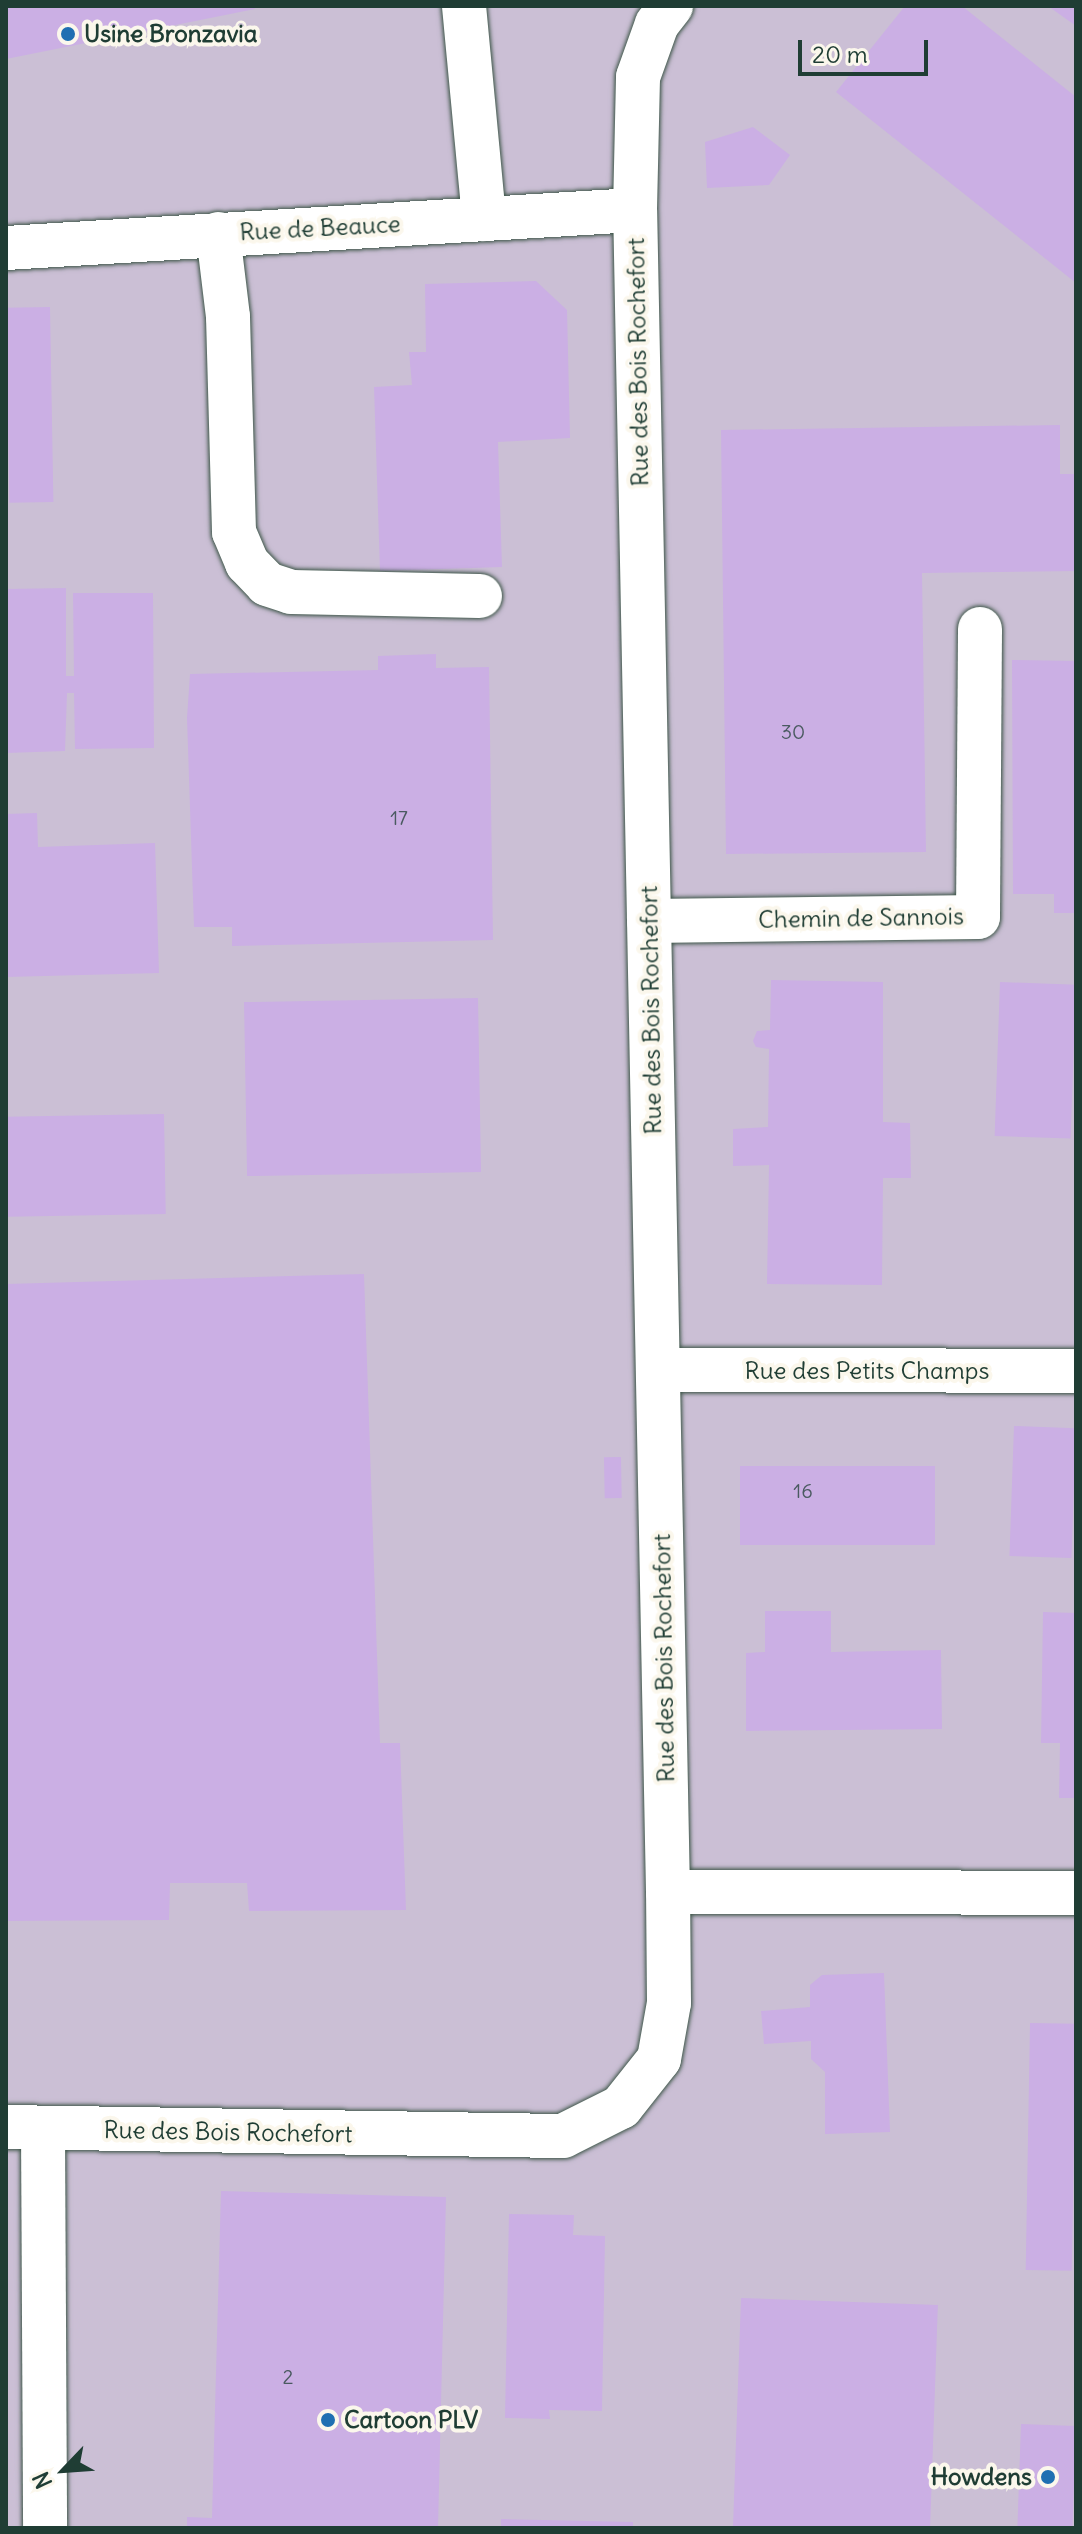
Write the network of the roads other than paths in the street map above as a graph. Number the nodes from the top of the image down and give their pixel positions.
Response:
1 (464, 6) edge
2 (671, 6) edge
3 (635, 210) junction
4 (484, 219) junction
5 (218, 234) junction
6 (6, 248) edge
7 (480, 596) dead end
8 (980, 629) dead end
9 (649, 921) junction
10 (658, 1370) junction
11 (1076, 1371) edge
12 (668, 1892) junction
13 (1076, 1893) edge
14 (24, 2128) edge
15 (48, 2521) edge

1 - 4 street
2 - 3 street, Rue des Bois Rochefort
3 - 4 street, Rue de Beauce
3 - 9 street, Rue des Bois Rochefort
4 - 5 street, Rue de Beauce
5 - 6 street, Rue de Beauce
5 - 7 street
8 - 9 street, Chemin de Sannois
9 - 10 street, Rue des Bois Rochefort
10 - 11 street, Rue des Petits Champs
10 - 12 street, Rue des Bois Rochefort
12 - 13 street
12 - 14 street, Rue des Bois Rochefort
14 - 15 street, Rue des Bois Rochefort

